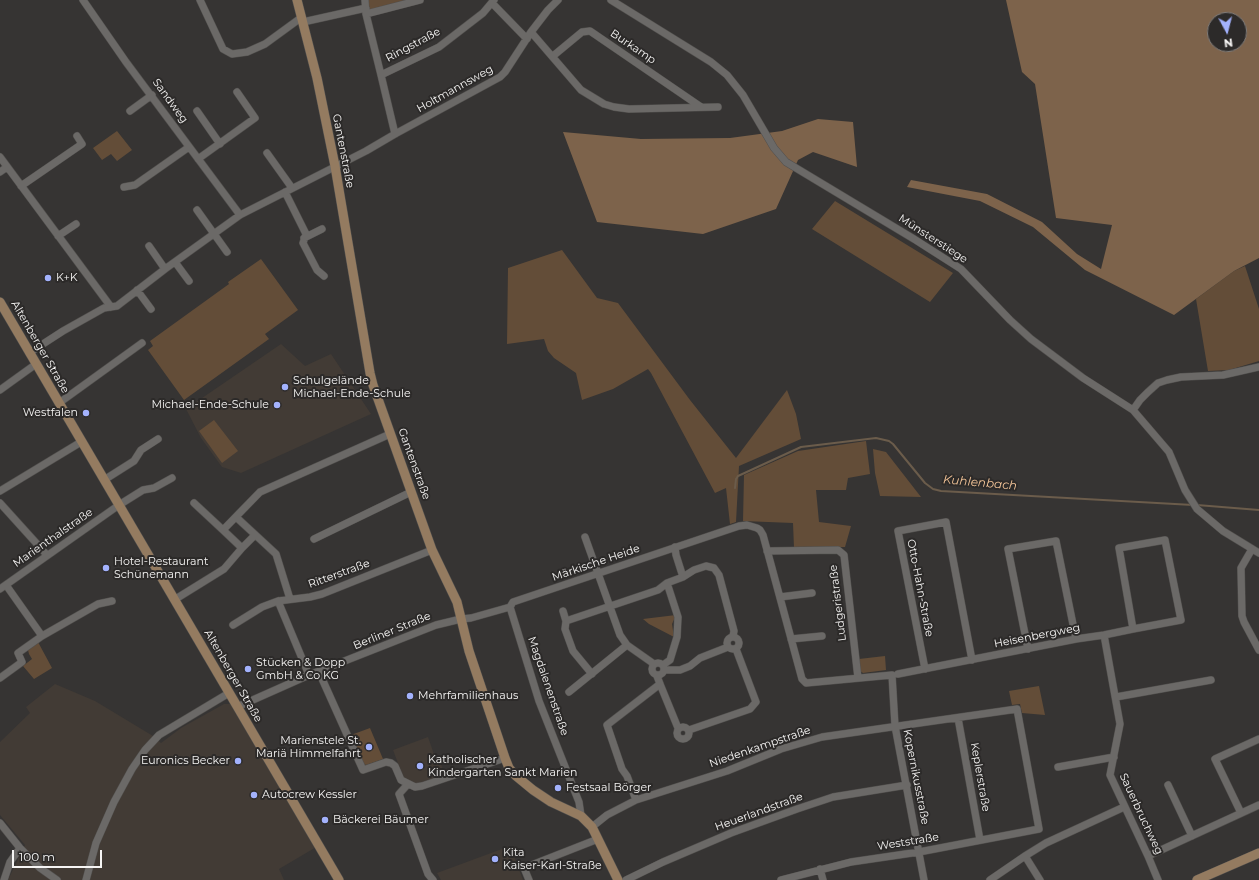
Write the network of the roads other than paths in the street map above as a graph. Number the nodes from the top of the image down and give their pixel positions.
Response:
1 (200, 0) edge
2 (297, 0) edge
3 (420, 0) edge
4 (558, 0) edge
5 (611, 0) edge
6 (86, 1) edge
7 (493, 1) edge
8 (366, 7) edge
9 (303, 20) junction
10 (531, 32) junction
11 (527, 39) junction
12 (553, 56) junction
13 (381, 75) junction
14 (237, 92) dead end
15 (152, 95) junction
16 (701, 107) junction
17 (718, 107) dead end
18 (130, 111) dead end
19 (197, 111) dead end
20 (395, 134) junction
21 (77, 136) dead end
22 (220, 144) junction
23 (189, 147) junction
24 (266, 153) dead end
25 (0, 157) edge
26 (198, 159) junction
27 (335, 166) junction
28 (7, 167) junction
29 (0, 172) edge
30 (21, 186) junction
31 (124, 187) dead end
32 (289, 190) junction
33 (197, 210) dead end
34 (240, 215) junction
35 (76, 224) dead end
36 (322, 229) dead end
37 (214, 234) junction
38 (58, 236) junction
39 (304, 238) junction
40 (149, 246) dead end
41 (227, 252) dead end
42 (175, 262) junction
43 (165, 269) junction
44 (324, 276) dead end
45 (189, 281) dead end
46 (137, 290) junction
47 (0, 302) edge
48 (111, 308) junction
49 (150, 309) dead end
50 (142, 343) dead end
51 (29, 353) junction
52 (36, 364) junction
53 (1259, 367) edge
54 (0, 390) edge
55 (59, 403) junction
56 (1133, 410) junction
57 (390, 434) junction
58 (158, 439) dead end
59 (81, 442) junction
60 (172, 478) dead end
61 (104, 480) junction
62 (0, 491) edge
63 (411, 492) junction
64 (0, 503) edge
65 (194, 503) dead end
66 (118, 505) junction
67 (236, 517) junction
68 (223, 530) junction
69 (255, 535) junction
70 (585, 536) dead end
71 (314, 539) dead end
72 (675, 547) junction
73 (242, 548) junction
74 (432, 550) junction
75 (768, 551) junction
76 (1256, 551) edge
77 (47, 555) junction
78 (598, 574) junction
79 (683, 577) junction
80 (667, 583) junction
81 (3, 587) edge
82 (812, 593) dead end
83 (780, 597) junction
84 (290, 599) junction
85 (174, 600) junction
86 (112, 601) dead end
87 (278, 601) junction
88 (510, 607) junction
89 (610, 607) junction
90 (563, 611) dead end
91 (461, 619) junction
92 (566, 621) junction
93 (233, 625) dead end
94 (1133, 629) junction
95 (1104, 635) junction
96 (42, 636) junction
97 (733, 636) junction
98 (822, 636) dead end
99 (791, 639) junction
100 (1076, 640) junction
101 (627, 644) junction
102 (728, 647) junction
103 (736, 649) junction
104 (1028, 649) junction
105 (1259, 650) edge
106 (972, 660) junction
107 (654, 664) junction
108 (664, 668) junction
109 (924, 669) junction
110 (319, 672) junction
111 (592, 674) junction
112 (898, 674) dead end
113 (309, 675) junction
114 (657, 676) junction
115 (0, 678) edge
116 (858, 678) junction
117 (1211, 680) dead end
118 (660, 684) junction
119 (569, 692) dead end
120 (229, 693) junction
121 (1116, 697) junction
122 (237, 708) junction
123 (958, 718) junction
124 (895, 726) junction
125 (678, 728) junction
126 (689, 730) junction
127 (1259, 739) edge
128 (1114, 756) junction
129 (505, 758) junction
130 (1058, 767) dead end
131 (408, 784) junction
132 (907, 785) junction
133 (1168, 785) dead end
134 (636, 800) junction
135 (1259, 805) edge
136 (1124, 807) junction
137 (1241, 813) junction
138 (581, 816) junction
139 (0, 823) edge
140 (592, 827) junction
141 (1039, 829) joint
142 (1192, 836) junction
143 (598, 839) junction
144 (980, 840) junction
145 (20, 848) junction
146 (919, 852) junction
147 (1259, 853) edge
148 (1025, 856) junction
149 (1148, 856) junction
150 (820, 869) junction
151 (4, 880) edge
152 (57, 880) edge
153 (86, 880) edge
154 (339, 880) edge
155 (433, 880) edge
156 (529, 880) edge
157 (618, 880) edge
158 (626, 880) edge
159 (780, 880) edge
160 (823, 880) edge
161 (924, 880) edge
162 (990, 880) edge
163 (1040, 880) edge
164 (1158, 880) edge
165 (1197, 880) edge

1 - 9 street
2 - 9 street, Gantenstraße
3 - 8 street
4 - 10 street, Holtmannsweg
5 - 56 street, Münsterstiege
6 - 15 street, Sandweg
7 - 11 street, Ringstraße
7 - 13 street, Ringstraße
8 - 9 street
8 - 13 street, Ringstraße
9 - 27 street, Gantenstraße
10 - 11 street, Holtmannsweg
10 - 12 street
11 - 20 street, Holtmannsweg
12 - 16 street
12 - 16 street, Burkamp
13 - 20 street, Ringstraße
14 - 22 street
15 - 18 street
15 - 23 street, Sandweg
16 - 17 street
19 - 22 street
20 - 27 street, Holtmannsweg
21 - 30 street
22 - 26 street
23 - 26 street, Sandweg
23 - 31 street
24 - 32 street
25 - 28 street
26 - 34 street, Sandweg
27 - 32 street, Holtmannsweg
27 - 57 street, Gantenstraße
28 - 29 street
28 - 30 street
30 - 38 street
32 - 34 street, Holtmannsweg
32 - 39 street
33 - 37 street
34 - 37 street, Holtmannsweg
35 - 38 street
36 - 39 street
37 - 41 street
37 - 42 street, Holtmannsweg
38 - 48 street
39 - 44 street
40 - 43 street
42 - 43 street, Holtmannsweg
42 - 45 street
43 - 46 street, Holtmannsweg
46 - 48 street, Holtmannsweg
46 - 49 street
47 - 51 street, Altenberger Straße
48 - 51 street, Holtmannsweg
50 - 55 street, Altenberger Straße
51 - 52 street, Altenberger Straße
52 - 54 street
52 - 55 street, Altenberger Straße
53 - 56 street
55 - 59 street, Altenberger Straße
56 - 76 street, Münsterstiege
57 - 63 street, Gantenstraße
57 - 67 street
58 - 61 street
59 - 61 street, Altenberger Straße
59 - 62 street
60 - 66 street
61 - 66 street, Altenberger Straße
63 - 71 street
63 - 74 street, Gantenstraße
64 - 77 street
65 - 68 street
66 - 77 street, Marienthalstraße
66 - 85 street, Altenberger Straße
67 - 68 street
67 - 69 street
68 - 73 street
69 - 73 street
69 - 84 street
70 - 78 street
72 - 75 street, Märkische Heide
72 - 78 street, Märkische Heide
72 - 79 street
73 - 85 street
74 - 84 street, Ritterstraße
74 - 91 street, Gantenstraße
75 - 83 street
75 - 116 street, Ludgeristraße
76 - 105 street
77 - 81 street, Marienthalstraße
78 - 88 street, Märkische Heide
78 - 89 street
79 - 80 street
79 - 97 street
80 - 89 street
80 - 108 street
81 - 96 street
82 - 83 street
83 - 99 street
84 - 87 street, Ritterstraße
85 - 120 street, Altenberger Straße
86 - 96 street
87 - 93 street, Ritterstraße
87 - 113 street
88 - 91 street, Märkische Heide
88 - 138 street, Magdalenenstraße
89 - 92 street
89 - 101 street
90 - 92 street
91 - 110 street, Berliner Straße
91 - 129 street, Gantenstraße
92 - 111 street
94 - 94 street, Heisenbergweg
94 - 95 street, Heisenbergweg
95 - 100 street, Heisenbergweg
95 - 121 street, Sauerbruchweg
96 - 115 street
97 - 102 street
97 - 103 street
98 - 99 street, Ludgeristraße
99 - 116 street
100 - 104 street, Heisenbergweg
100 - 104 street
101 - 107 street
101 - 111 street
102 - 103 street
102 - 108 street
103 - 126 street
104 - 106 street, Heisenbergweg
106 - 109 street, Heisenbergweg
106 - 109 street, Otto-Hahn-Straße
107 - 108 street
107 - 114 street
108 - 114 street
109 - 112 street, Heisenbergweg
110 - 113 street, Berliner Straße
110 - 131 street
111 - 119 street
113 - 122 street, Berliner Straße
114 - 118 street
116 - 124 street
117 - 121 street
118 - 125 street
118 - 134 street
120 - 122 street, Altenberger Straße
120 - 153 street
121 - 128 street, Sauerbruchweg
122 - 154 street, Altenberger Straße
123 - 124 street, Niedenkampstraße
123 - 141 street, Niedenkampstraße
123 - 144 street, Keplerstraße
124 - 132 street, Kopernikusstraße
124 - 134 street, Niedenkampstraße
125 - 126 street
125 - 126 street
127 - 137 street
128 - 130 street
128 - 136 street, Sauerbruchweg
129 - 131 street
129 - 138 street, Gantenstraße
131 - 155 street
132 - 146 street, Kopernikusstraße
132 - 158 street, Heuerlandstraße
133 - 142 street
134 - 140 street, Niedenkampstraße
135 - 137 street
136 - 148 street
136 - 149 street, Sauerbruchweg
137 - 142 street
138 - 140 street, Gantenstraße
139 - 145 street
140 - 143 street, Gantenstraße
141 - 144 street, Weststraße
142 - 149 street
143 - 156 street
143 - 157 street, Gantenstraße
144 - 146 street, Weststraße
145 - 151 street
145 - 152 street
146 - 150 street, Weststraße
146 - 161 street, Kopernikusstraße
147 - 165 street
148 - 162 street
148 - 163 street
149 - 164 street, Sauerbruchweg
150 - 159 street, Weststraße
150 - 160 street

